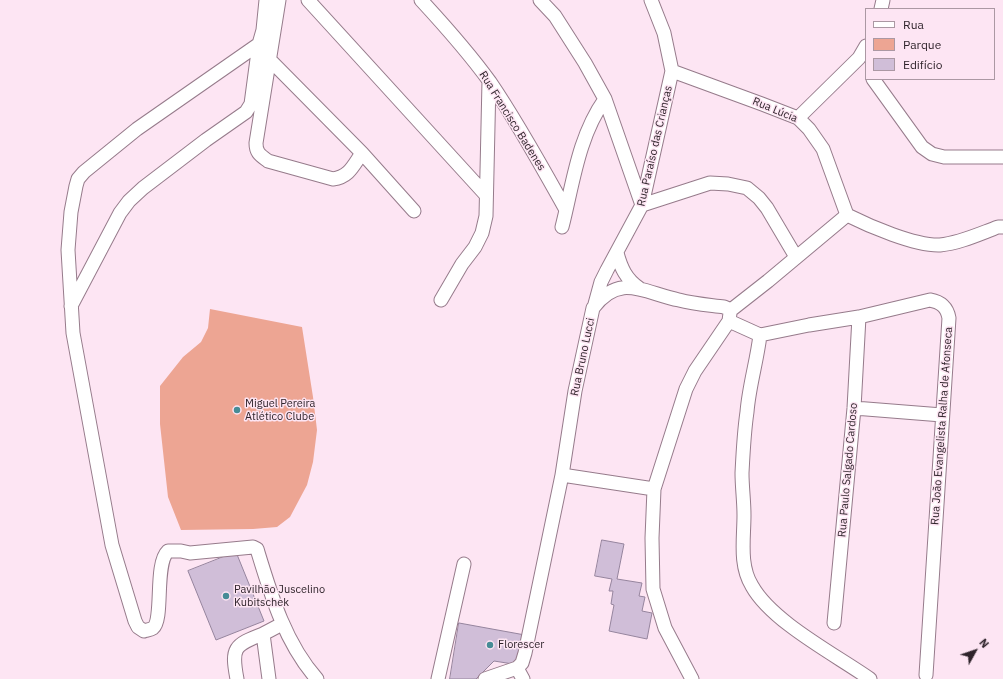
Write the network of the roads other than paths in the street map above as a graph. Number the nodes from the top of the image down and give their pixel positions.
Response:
1 (266, 0) edge
2 (279, 0) edge
3 (308, 0) edge
4 (421, 0) edge
5 (540, 0) edge
6 (651, 0) edge
7 (259, 44) junction
8 (865, 50) edge
9 (269, 59) junction
10 (862, 63) edge
11 (672, 71) junction
12 (875, 80) edge
13 (489, 81) junction
14 (605, 99) junction
15 (798, 118) junction
16 (362, 153) junction
17 (1003, 157) edge
18 (486, 195) junction
19 (642, 205) junction
20 (566, 210) junction
21 (414, 211) dead end
22 (847, 215) junction
23 (562, 227) dead end
24 (1003, 227) edge
25 (617, 253) junction
26 (796, 257) junction
27 (639, 288) junction
28 (441, 300) dead end
29 (71, 306) junction
30 (593, 308) junction
31 (730, 315) junction
32 (859, 317) junction
33 (760, 335) junction
34 (854, 408) junction
35 (942, 415) junction
36 (562, 475) junction
37 (654, 489) junction
38 (464, 564) dead end
39 (834, 623) dead end
40 (282, 624) junction
41 (263, 634) junction
42 (520, 673) edge
43 (926, 675) dead end
44 (237, 679) edge
45 (269, 679) edge
46 (317, 679) edge
47 (438, 679) edge
48 (485, 679) edge
49 (692, 679) edge
50 (870, 679) edge

1 - 7 street
2 - 9 street
3 - 18 street
4 - 13 street, Rua Francisco Badenes
5 - 14 street
6 - 11 street, Rua Paraíso das Crianças
7 - 29 street
7 - 29 street
8 - 10 street
9 - 16 street
9 - 16 street
10 - 15 street
11 - 15 street, Rua Lúcia
11 - 19 street, Rua Paraíso das Crianças
12 - 17 street
13 - 18 street
13 - 20 street, Rua Francisco Badenes
14 - 19 street
14 - 20 street
15 - 22 street, Rua Lúcia
16 - 21 street
18 - 28 street
19 - 25 street, Rua Paraíso das Crianças
19 - 26 street
20 - 23 street
22 - 24 street
22 - 26 street
25 - 27 street
25 - 30 street, Rua Paraíso das Crianças
26 - 31 street
27 - 30 street, Rua Bruno Lucci
27 - 31 street, Rua Bruno Lucci
29 - 40 street
30 - 36 street, Rua Bruno Lucci
31 - 33 street
31 - 37 street
32 - 33 street, Rua João Evangelista Ralha de Afonseca
32 - 34 street, Rua Paulo Salgado Cardoso
32 - 35 street, Rua João Evangelista Ralha de Afonseca
33 - 50 street
34 - 35 street
34 - 39 street, Rua Paulo Salgado Cardoso
35 - 43 street, Rua João Evangelista Ralha de Afonseca
36 - 37 street
36 - 42 street, Rua Bruno Lucci
37 - 49 street
38 - 47 street
40 - 41 street
40 - 46 street
41 - 44 street
41 - 45 street
42 - 48 street

